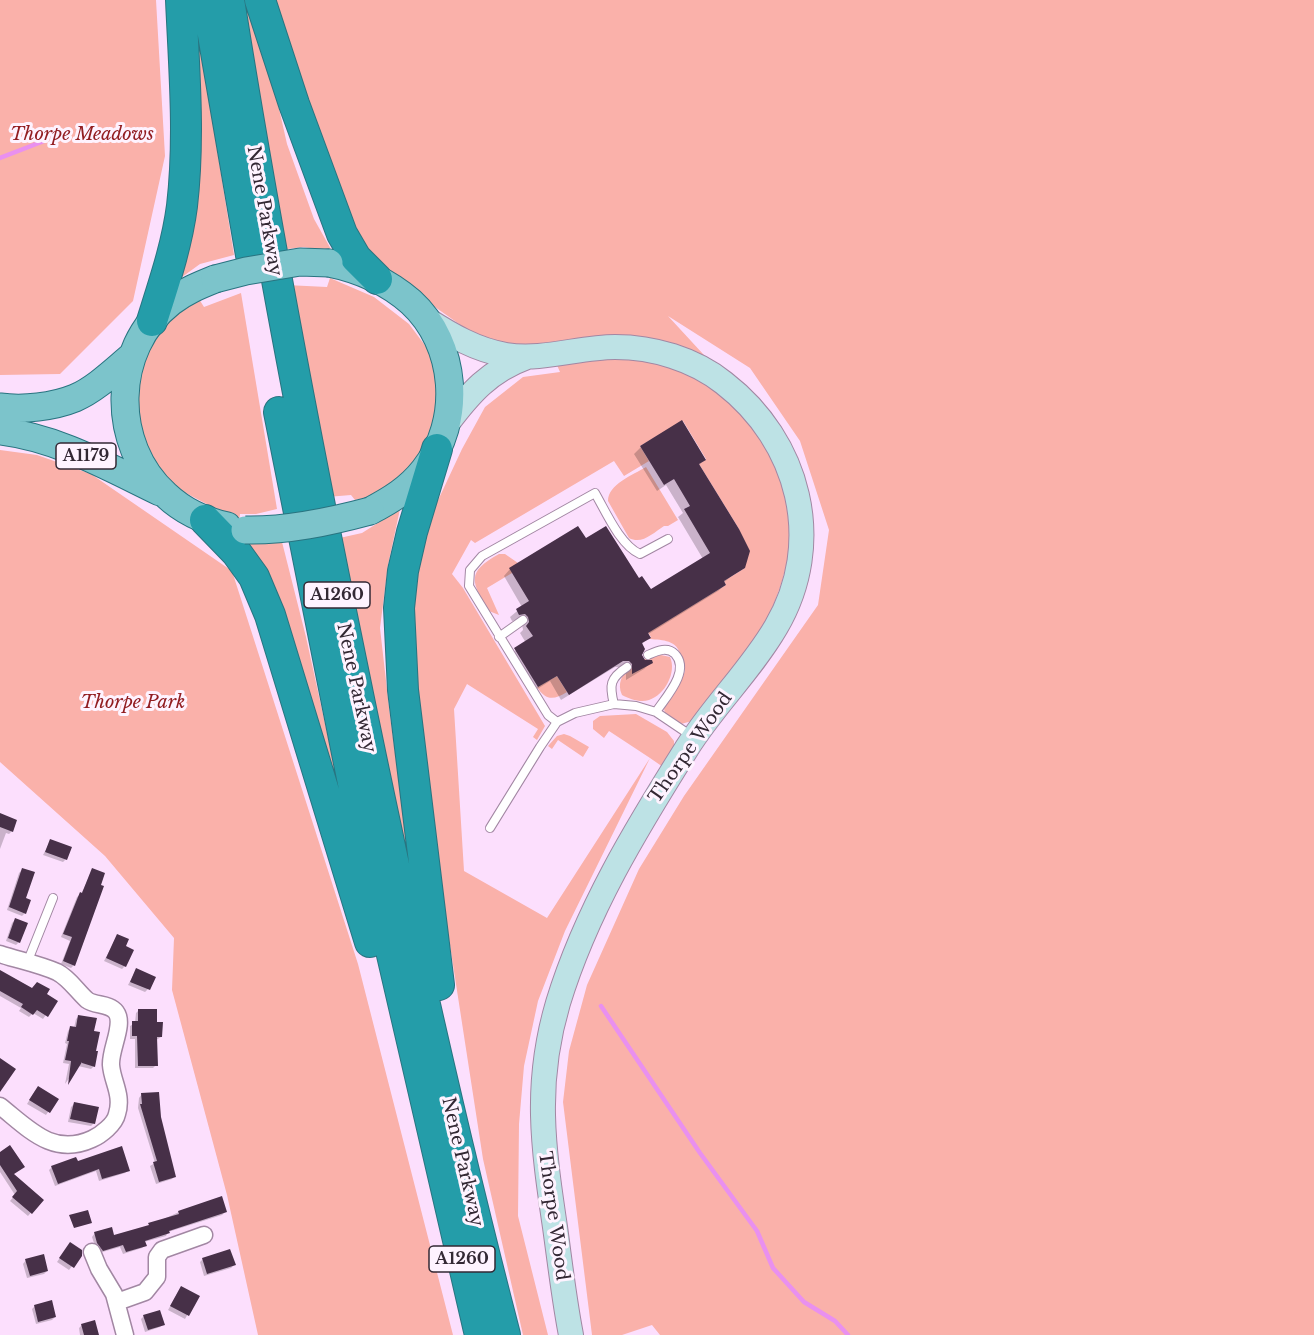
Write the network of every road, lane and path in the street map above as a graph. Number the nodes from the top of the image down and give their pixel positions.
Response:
1 (181, 0) edge
2 (207, 0) edge
3 (229, 0) edge
4 (260, 0) edge
5 (377, 279) junction
6 (426, 319) junction
7 (152, 321) junction
8 (132, 356) junction
9 (530, 356) junction
10 (0, 407) edge
11 (0, 431) edge
12 (442, 437) junction
13 (166, 495) junction
14 (205, 520) junction
15 (668, 539) dead end
16 (523, 620) dead end
17 (498, 637) junction
18 (648, 655) dead end
19 (627, 667) dead end
20 (614, 704) junction
21 (656, 712) junction
22 (557, 722) junction
23 (694, 737) junction
24 (490, 828) dead end
25 (53, 898) dead end
26 (0, 954) edge
27 (27, 963) junction
28 (0, 1106) edge
29 (455, 1184) junction
30 (204, 1236) dead end
31 (92, 1252) dead end
32 (117, 1302) junction
33 (125, 1335) edge
34 (480, 1335) edge
35 (505, 1335) edge
36 (572, 1335) edge

1 - 7 highway
2 - 29 highway, Nene Parkway / A1260
3 - 29 highway, Nene Parkway / A1260
4 - 5 highway
5 - 6 main road
5 - 7 main road, bridge
6 - 9 street, Thorpe Wood
6 - 12 main road
7 - 8 main road
8 - 10 main road
8 - 13 main road
9 - 12 street, Thorpe Wood
9 - 23 street, Thorpe Wood
11 - 13 main road, A1179
12 - 14 main road, bridge
12 - 29 highway
13 - 14 main road
14 - 29 highway
15 - 17 lane
16 - 17 lane
17 - 22 lane
18 - 21 lane
19 - 20 lane
20 - 21 lane
20 - 22 lane
21 - 23 lane
22 - 24 lane
23 - 36 street, Thorpe Wood
25 - 27 lane
26 - 27 street
27 - 28 street
29 - 34 highway, Nene Parkway / A1260
29 - 35 highway, Nene Parkway / A1260
30 - 32 street
31 - 32 street
32 - 33 street

